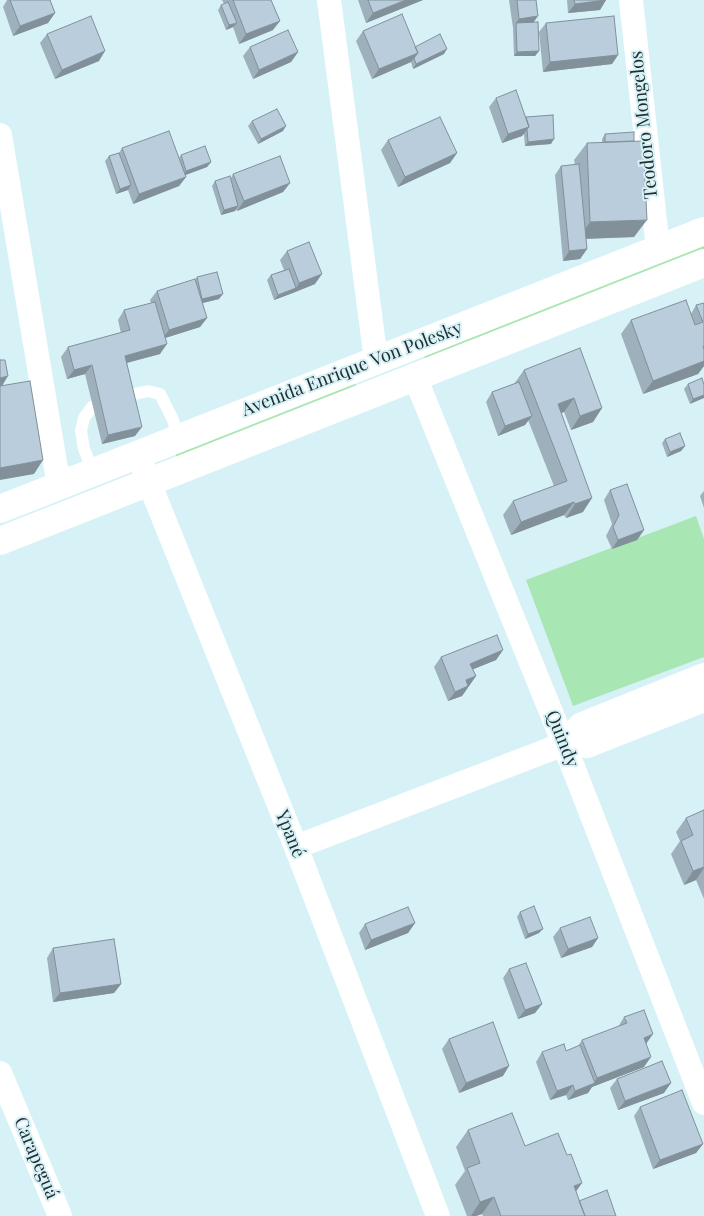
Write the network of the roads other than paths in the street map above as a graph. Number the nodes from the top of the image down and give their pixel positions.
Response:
1 (329, 0) edge
2 (631, 0) edge
3 (0, 135) edge
4 (704, 231) edge
5 (658, 249) junction
6 (704, 263) edge
7 (383, 357) junction
8 (408, 380) junction
9 (126, 396) edge
10 (92, 407) dead end
11 (178, 437) junction
12 (138, 454) junction
13 (93, 471) junction
14 (148, 483) junction
15 (59, 486) junction
16 (0, 509) edge
17 (0, 541) edge
18 (704, 675) edge
19 (704, 700) edge
20 (564, 744) junction
21 (296, 847) junction
22 (0, 1073) edge
23 (704, 1102) edge
24 (60, 1216) edge
25 (438, 1216) edge

1 - 7 street
2 - 5 street, Teodoro Mongelos
3 - 15 street
4 - 5 main road, Avenida Enrique Von Polesky
5 - 7 main road, Avenida Enrique Von Polesky
6 - 8 main road, Avenida Enrique Von Polesky
7 - 8 main road
7 - 11 main road, Avenida Enrique Von Polesky
8 - 14 main road, Avenida Enrique Von Polesky
8 - 20 street, Quindy
9 - 11 lane
10 - 13 lane
11 - 12 main road, Avenida Enrique Von Polesky
12 - 13 main road, Avenida Enrique Von Polesky
12 - 14 street, Ypané
13 - 15 main road, Avenida Enrique Von Polesky
14 - 17 main road, Avenida Enrique Von Polesky
14 - 21 street, Ypané
15 - 16 main road, Avenida Enrique Von Polesky
18 - 20 street
19 - 20 street
20 - 21 street
20 - 23 street, Quindy
21 - 25 street, Ypané
22 - 24 street, Carapeguá

